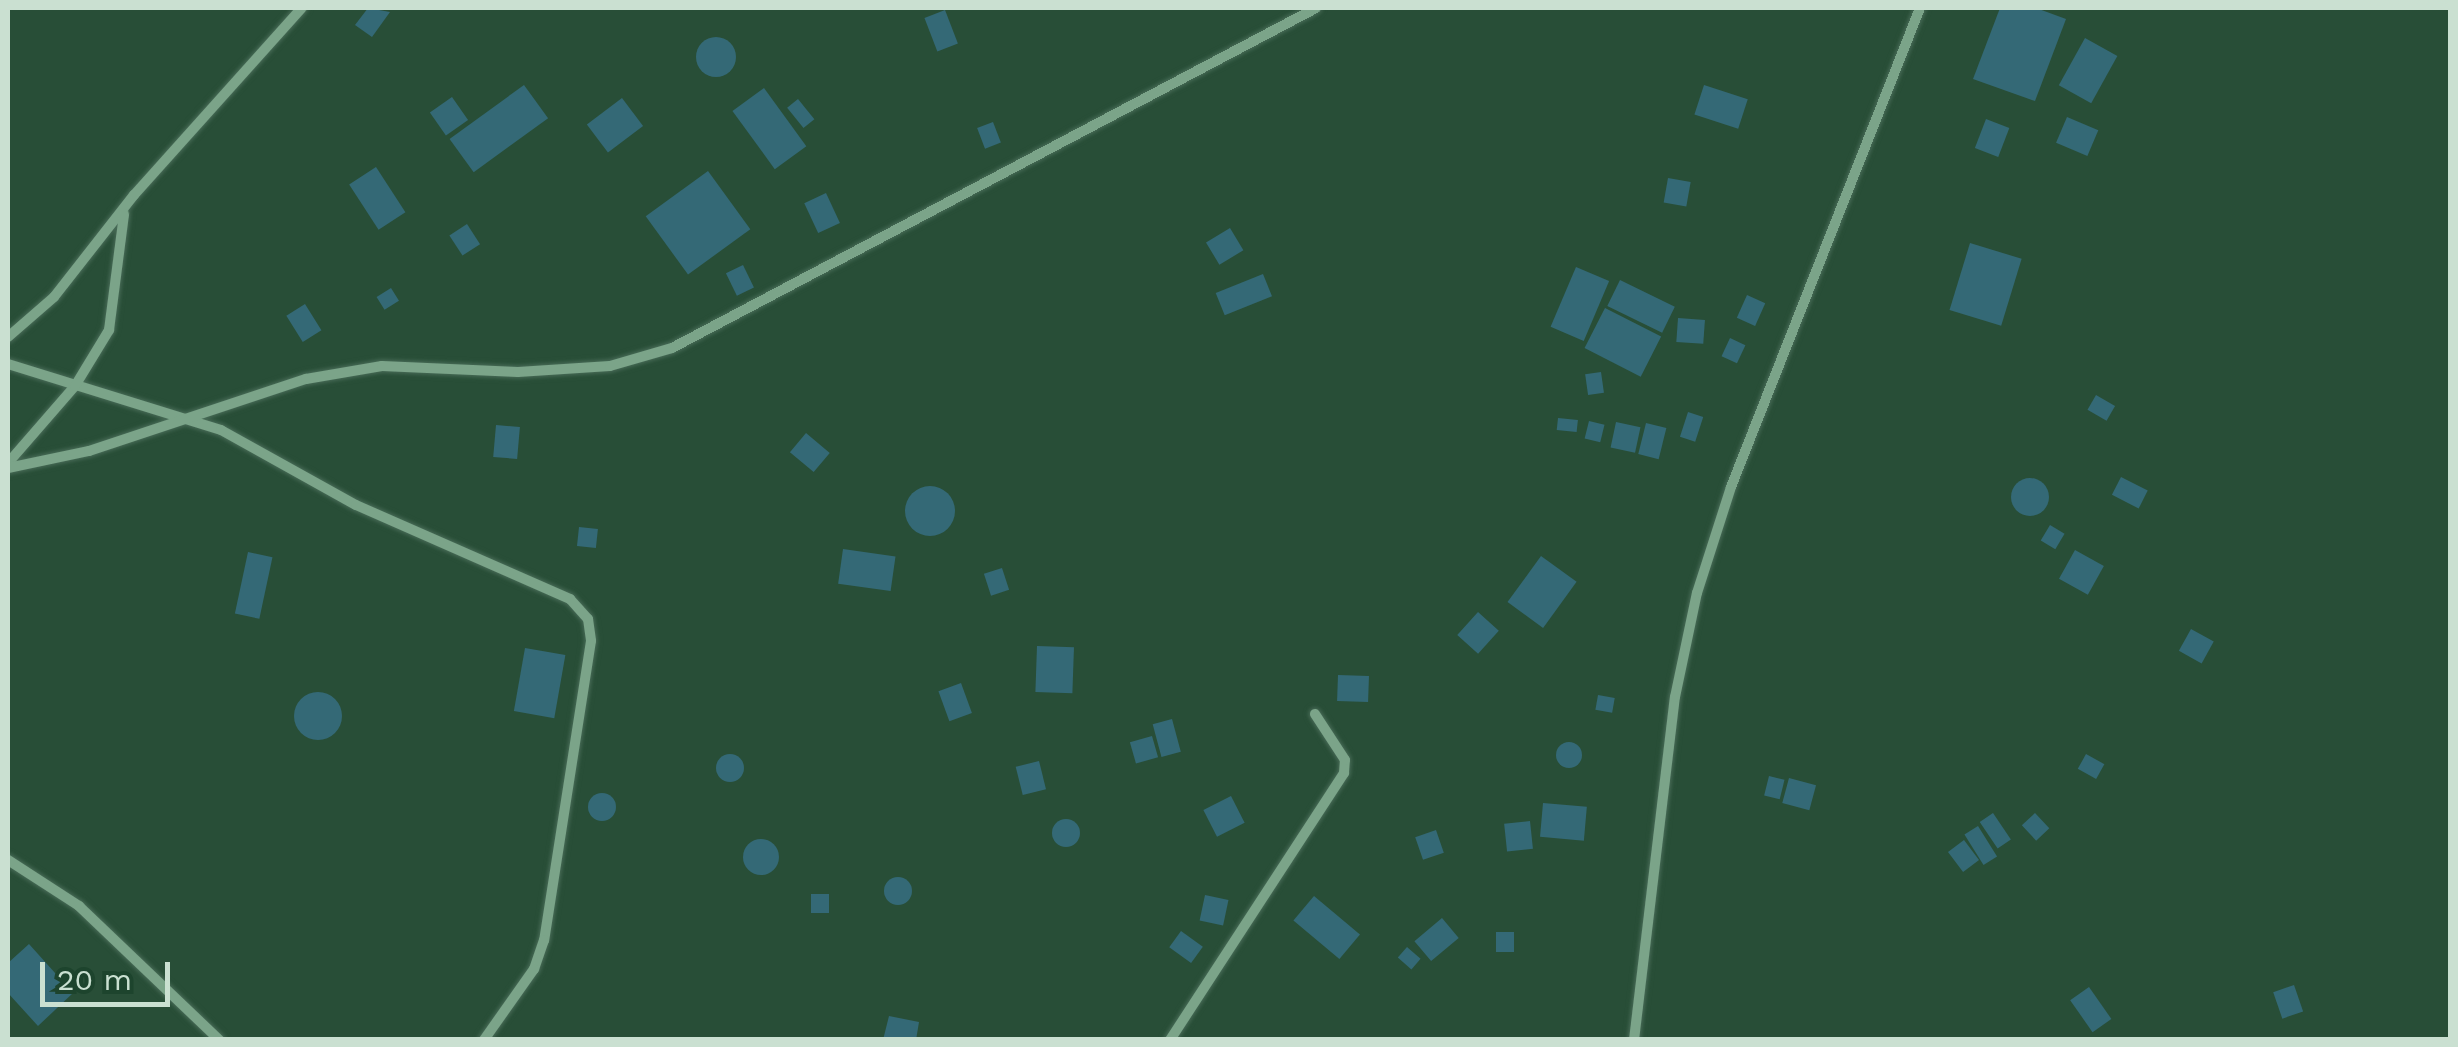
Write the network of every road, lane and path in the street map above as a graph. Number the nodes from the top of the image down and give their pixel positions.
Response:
1 (302, 8) edge
2 (1316, 8) edge
3 (1920, 8) edge
4 (124, 212) junction
5 (8, 337) edge
6 (8, 364) edge
7 (75, 386) junction
8 (193, 418) junction
9 (8, 466) edge
10 (1315, 714) dead end
11 (8, 860) edge
12 (219, 1040) edge
13 (484, 1040) edge
14 (1170, 1040) edge
15 (1634, 1040) edge

1 - 4 street
2 - 8 street
3 - 15 street
4 - 5 street
4 - 7 street
6 - 7 street
7 - 8 street
7 - 9 street
8 - 9 street
8 - 13 street
10 - 14 street
11 - 12 street

